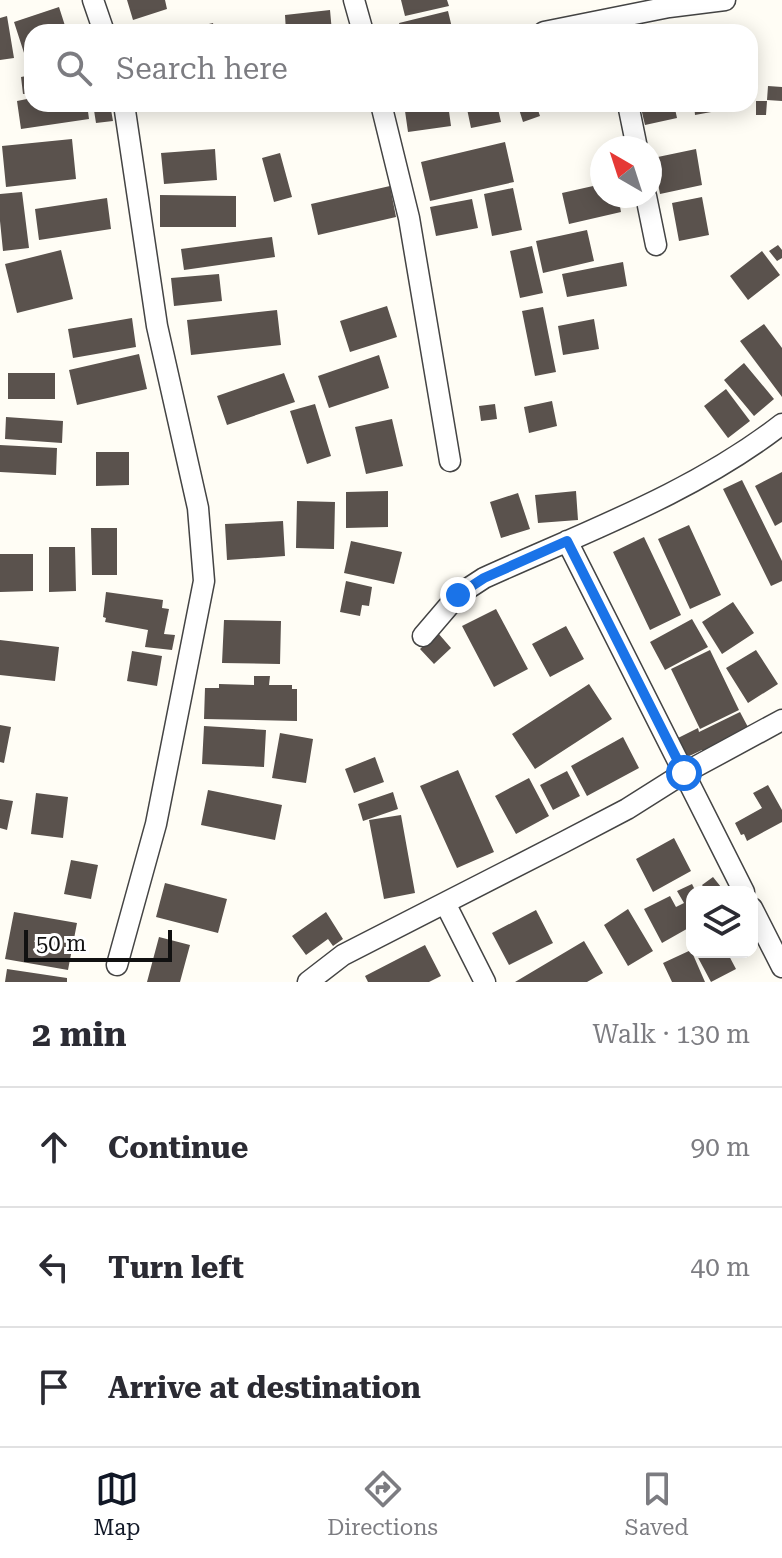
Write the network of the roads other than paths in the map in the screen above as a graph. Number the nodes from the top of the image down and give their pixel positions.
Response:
1 (93, 0) edge
2 (354, 0) edge
3 (725, 0) edge
4 (101, 24) edge
5 (361, 24) edge
6 (616, 24) edge
7 (125, 112) edge
8 (383, 112) edge
9 (630, 112) edge
10 (635, 136) edge
11 (648, 208) edge
12 (656, 245) dead end
13 (782, 424) edge
14 (450, 461) dead end
15 (567, 541) junction
16 (423, 636) dead end
17 (782, 720) edge
18 (684, 773) junction
19 (741, 886) edge
20 (445, 903) junction
21 (758, 920) edge
22 (117, 965) dead end
23 (782, 967) edge
24 (308, 982) edge
25 (485, 982) edge

1 - 4 street
2 - 5 street
3 - 6 street
7 - 22 street
8 - 14 street
9 - 10 street
11 - 12 street
13 - 15 street
15 - 16 street
15 - 18 street
17 - 18 street
18 - 19 street
18 - 20 street
20 - 24 street
20 - 25 street
21 - 23 street

